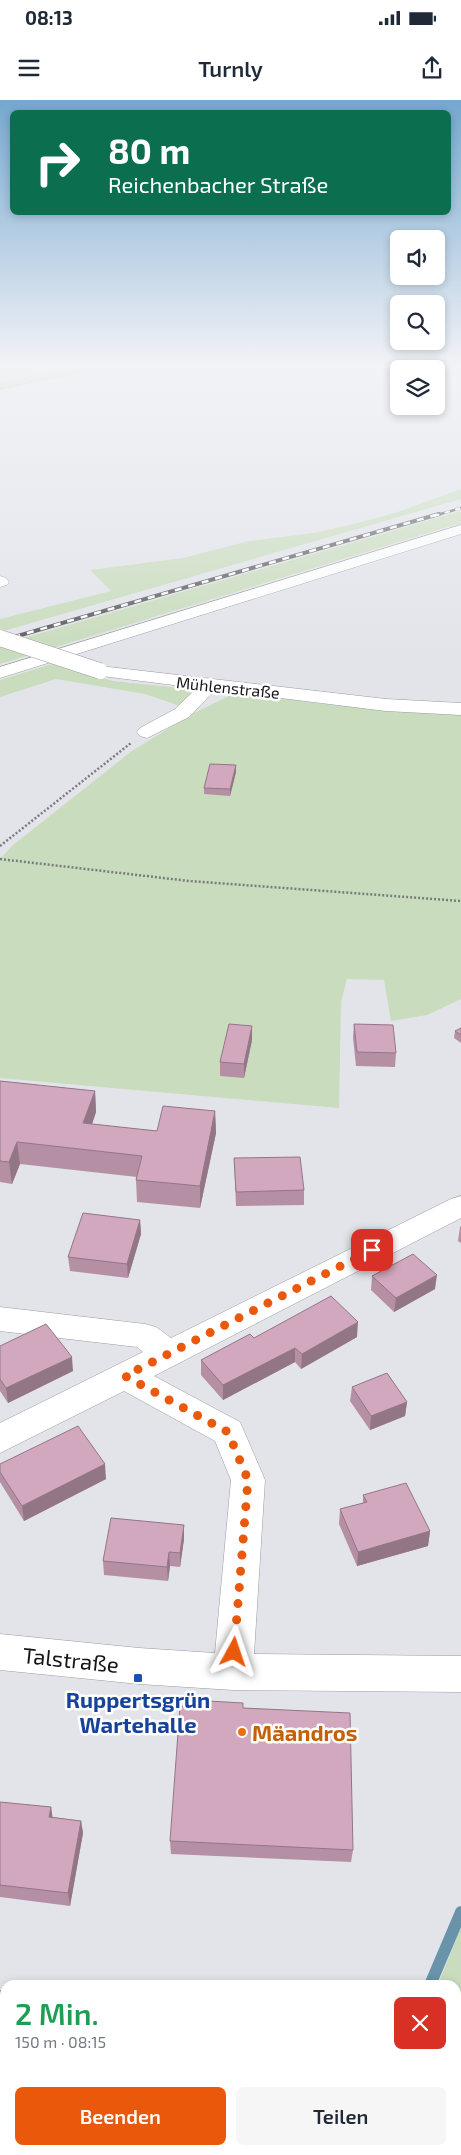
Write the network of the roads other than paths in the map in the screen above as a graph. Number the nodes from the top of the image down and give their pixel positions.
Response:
1 (461, 529) edge
2 (0, 638) edge
3 (0, 673) edge
4 (211, 684) junction
5 (461, 709) edge
6 (147, 732) road end
7 (461, 1206) edge
8 (0, 1319) edge
9 (168, 1353) junction
10 (125, 1376) junction
11 (0, 1439) edge
12 (0, 1652) edge
13 (232, 1672) junction
14 (461, 1674) edge

1 - 3 street
2 - 4 street, Mühlenstraße, bridge
4 - 5 street, Mühlenstraße
4 - 6 street
7 - 9 street
8 - 9 street
9 - 10 street
10 - 11 street
10 - 13 street
12 - 13 street, Talstraße
13 - 14 street, Talstraße

